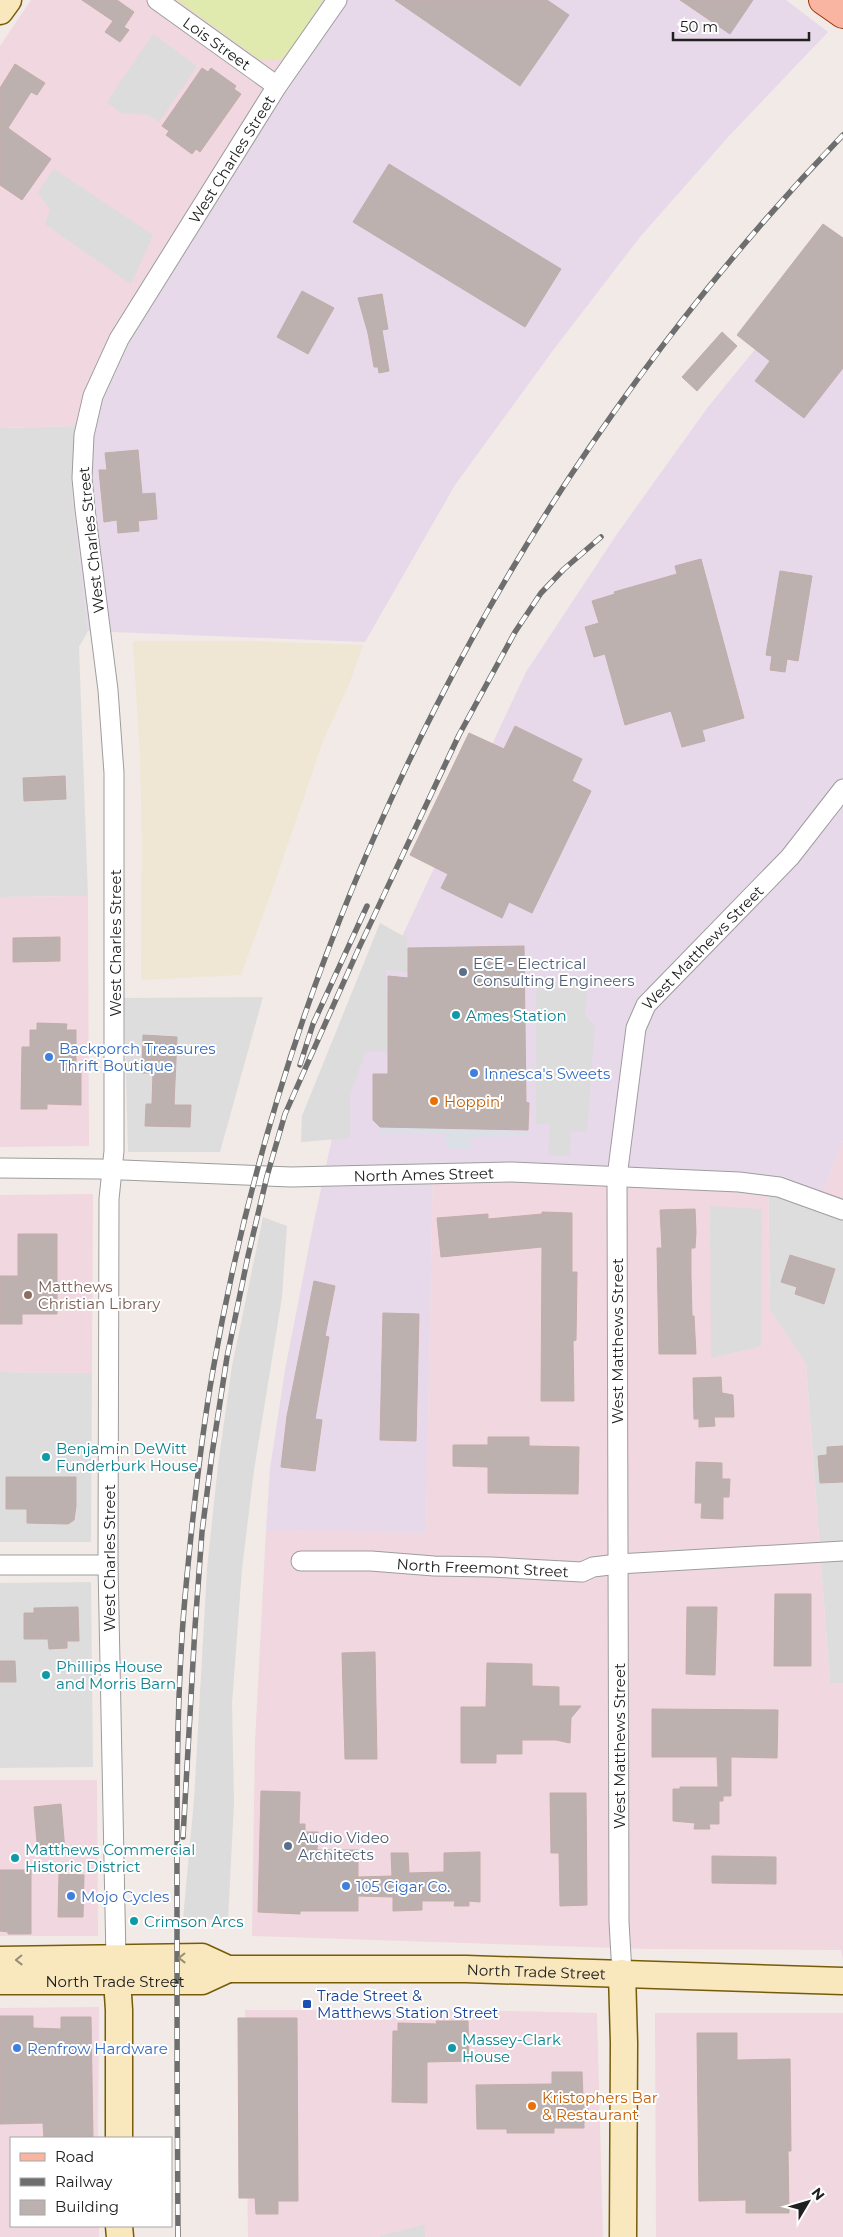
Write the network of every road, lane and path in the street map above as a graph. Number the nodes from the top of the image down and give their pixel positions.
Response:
1 (8, 0) edge
2 (157, 0) edge
3 (337, 0) edge
4 (823, 0) edge
5 (0, 11) edge
6 (843, 14) edge
7 (277, 86) junction
8 (843, 789) edge
9 (0, 1168) edge
10 (112, 1169) junction
11 (617, 1177) junction
12 (843, 1210) edge
13 (843, 1551) edge
14 (301, 1562) dead end
15 (618, 1564) junction
16 (0, 1565) edge
17 (108, 1565) junction
18 (0, 1960) edge
19 (116, 1970) junction
20 (622, 1973) junction
21 (0, 1981) edge
22 (843, 1981) edge
23 (119, 2137) edge
24 (623, 2237) edge

1 - 5 main road
2 - 7 street, Lois Street
3 - 7 street, West Charles Street
4 - 6 main road
7 - 10 street, West Charles Street
8 - 11 street, West Matthews Street
9 - 10 street, North Ames Street
10 - 11 street, North Ames Street
10 - 17 street, West Charles Street
11 - 12 street, North Ames Street
11 - 15 street, West Matthews Street
13 - 15 street, North Freemont Street
14 - 15 street, North Freemont Street
15 - 20 street, West Matthews Street
16 - 17 street
17 - 19 street, West Charles Street
19 -> 18 main road, North Trade Street
19 - 20 main road, North Trade Street
19 - 21 main road, North Trade Street
19 - 23 main road
20 - 22 main road, North Trade Street
20 - 24 main road

